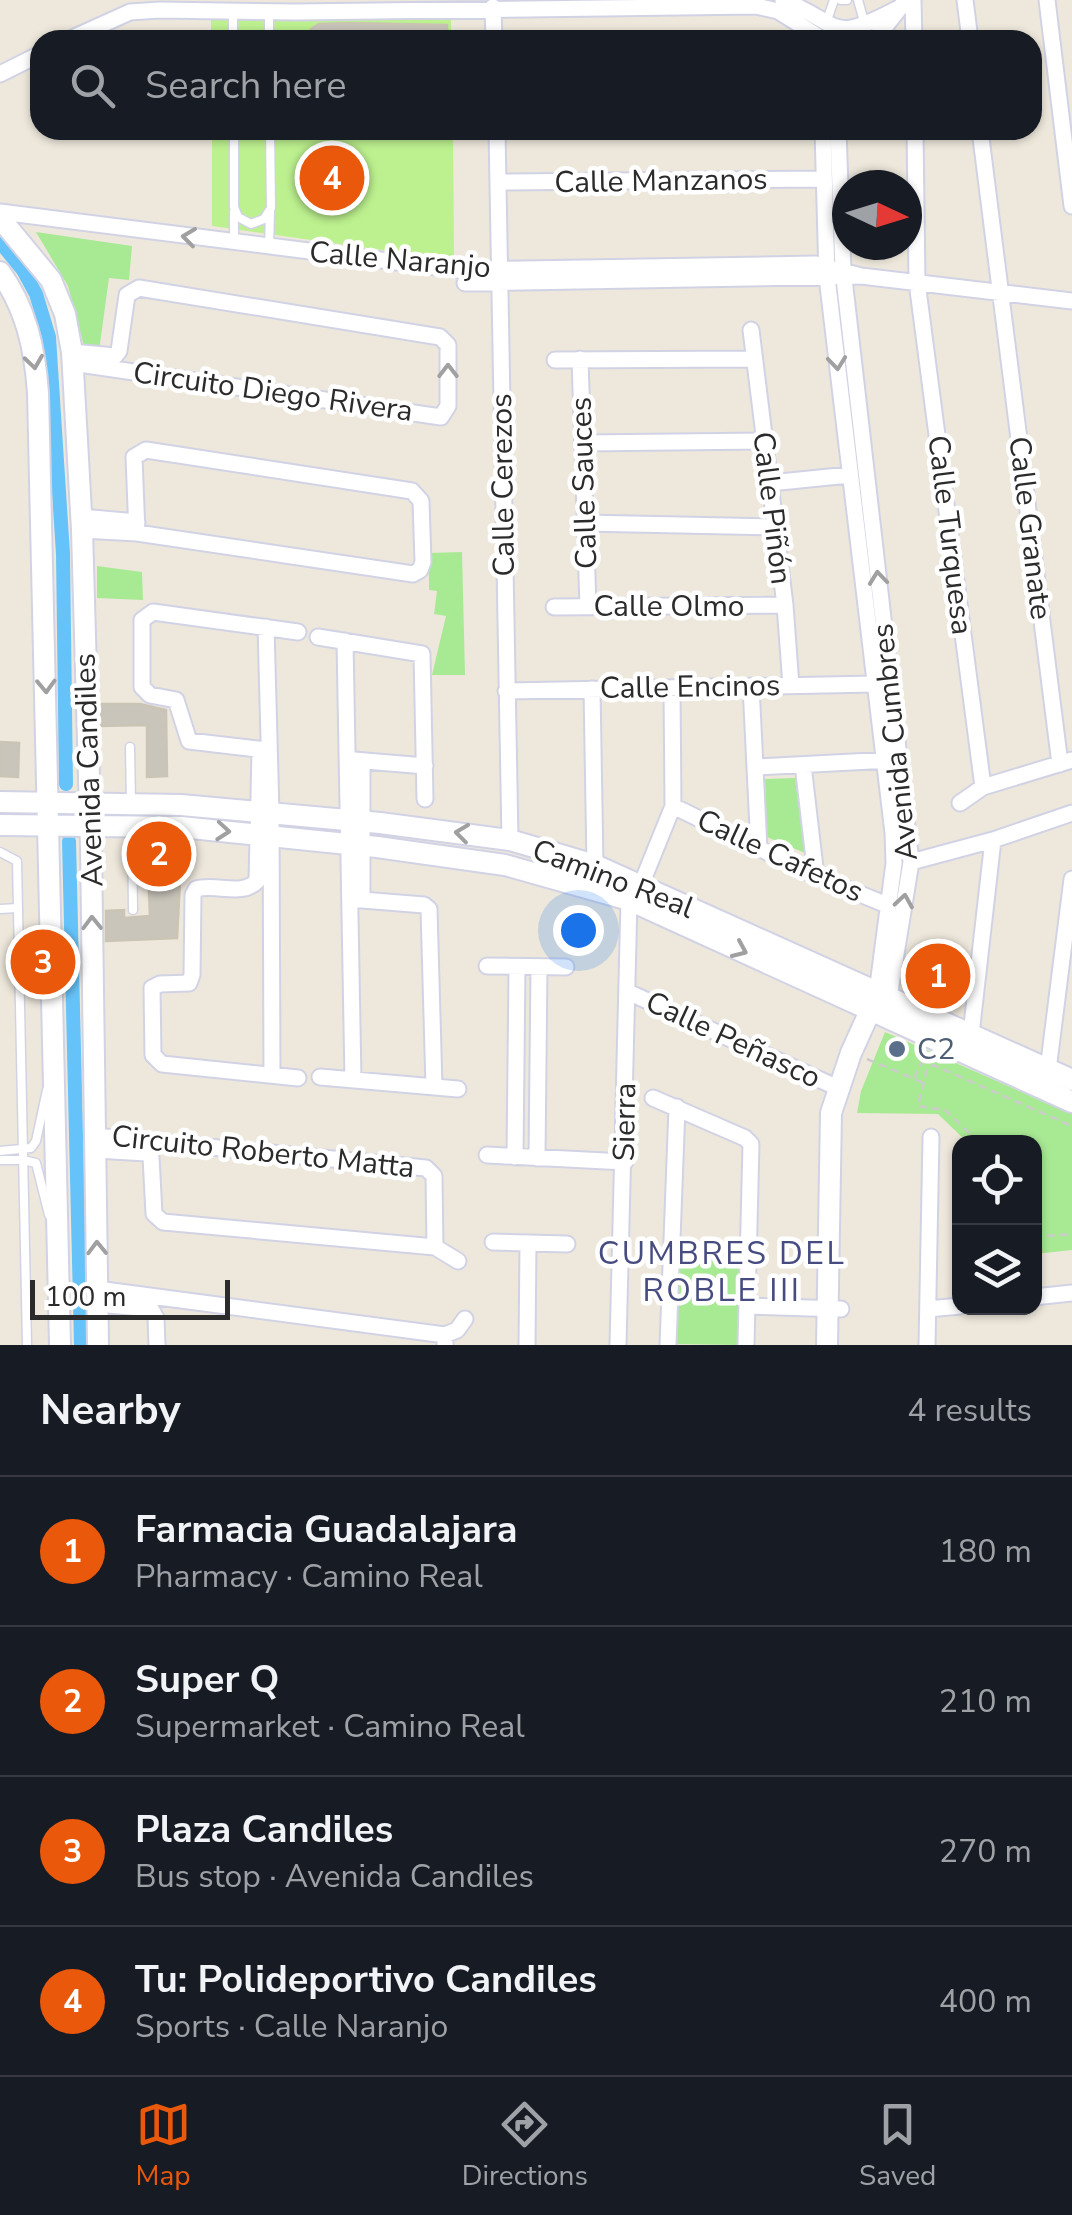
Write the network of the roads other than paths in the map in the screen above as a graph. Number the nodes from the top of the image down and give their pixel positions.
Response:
1 (783, 0) edge
2 (840, 0) edge
3 (858, 0) edge
4 (913, 0) edge
5 (965, 0) edge
6 (1047, 0) edge
7 (901, 5) edge
8 (296, 6) edge
9 (493, 7) junction
10 (232, 11) junction
11 (269, 12) junction
12 (90, 30) edge
13 (233, 30) edge
14 (269, 30) edge
15 (494, 30) edge
16 (818, 30) edge
17 (822, 30) edge
18 (831, 30) edge
19 (867, 30) edge
20 (870, 30) edge
21 (914, 30) edge
22 (969, 30) edge
23 (30, 59) edge
24 (0, 74) edge
25 (234, 140) edge
26 (270, 140) edge
27 (497, 140) edge
28 (823, 140) edge
29 (838, 140) edge
30 (915, 140) edge
31 (981, 140) edge
32 (823, 179) junction
33 (498, 182) junction
34 (1072, 206) edge
35 (234, 207) junction
36 (271, 208) junction
37 (0, 215) edge
38 (234, 242) junction
39 (269, 247) junction
40 (0, 272) edge
41 (835, 273) junction
42 (500, 277) junction
43 (917, 282) junction
44 (465, 283) dead end
45 (1000, 292) junction
46 (1072, 301) edge
47 (751, 330) dead end
48 (72, 357) junction
49 (580, 359) junction
50 (753, 359) junction
51 (555, 360) dead end
52 (764, 442) junction
53 (582, 443) junction
54 (850, 475) junction
55 (770, 483) junction
56 (81, 523) junction
57 (584, 523) junction
58 (776, 527) junction
59 (137, 528) junction
60 (784, 606) junction
61 (554, 607) dead end
62 (588, 607) junction
63 (266, 628) junction
64 (298, 632) dead end
65 (318, 637) dead end
66 (345, 641) junction
67 (875, 684) junction
68 (751, 686) junction
69 (791, 686) junction
70 (672, 688) junction
71 (592, 689) junction
72 (506, 691) junction
73 (130, 747) dead end
74 (265, 750) junction
75 (355, 760) junction
76 (891, 760) junction
77 (1066, 762) edge
78 (803, 764) junction
79 (424, 766) junction
80 (756, 767) junction
81 (983, 787) junction
82 (425, 799) dead end
83 (0, 802) edge
84 (49, 803) junction
85 (90, 803) junction
86 (131, 803) junction
87 (960, 803) dead end
88 (672, 806) junction
89 (265, 812) junction
90 (1072, 813) edge
91 (356, 821) junction
92 (0, 825) edge
93 (49, 825) junction
94 (90, 825) junction
95 (132, 825) junction
96 (265, 835) junction
97 (510, 840) junction
98 (993, 840) junction
99 (356, 845) junction
100 (759, 849) junction
101 (0, 852) edge
102 (910, 862) junction
103 (595, 865) junction
104 (816, 876) junction
105 (1072, 880) edge
106 (591, 887) junction
107 (635, 892) junction
108 (356, 900) junction
109 (887, 905) junction
110 (18, 908) junction
111 (0, 909) edge
112 (133, 910) dead end
113 (486, 966) dead end
114 (516, 967) junction
115 (539, 967) junction
116 (566, 968) dead end
117 (628, 992) junction
118 (880, 1004) junction
119 (971, 1034) junction
120 (1048, 1070) junction
121 (55, 1072) junction
122 (272, 1075) junction
123 (320, 1077) dead end
124 (298, 1078) dead end
125 (353, 1080) junction
126 (1072, 1080) edge
127 (434, 1087) junction
128 (838, 1088) junction
129 (458, 1089) dead end
130 (654, 1098) dead end
131 (1072, 1102) edge
132 (677, 1107) junction
133 (931, 1137) dead end
134 (36, 1141) junction
135 (96, 1142) junction
136 (0, 1151) edge
137 (23, 1154) junction
138 (487, 1155) dead end
139 (515, 1157) junction
140 (537, 1158) junction
141 (0, 1160) edge
142 (625, 1162) junction
143 (36, 1163) junction
144 (493, 1242) dead end
145 (528, 1243) junction
146 (567, 1244) dead end
147 (435, 1247) junction
148 (58, 1250) junction
149 (458, 1261) dead end
150 (1072, 1293) edge
151 (98, 1296) junction
152 (1042, 1297) edge
153 (747, 1306) junction
154 (952, 1307) edge
155 (835, 1309) junction
156 (928, 1310) junction
157 (465, 1320) dead end
158 (445, 1340) edge
159 (26, 1345) edge
160 (60, 1345) edge
161 (98, 1345) edge
162 (157, 1345) edge
163 (527, 1345) edge
164 (618, 1345) edge
165 (668, 1345) edge
166 (746, 1345) edge
167 (827, 1345) edge
168 (840, 1345) edge
169 (926, 1345) edge

1 - 17 street
2 - 18 lane
3 - 19 lane
4 - 21 street
5 - 22 street
6 - 34 street
7 - 20 street
8 - 9 street
8 - 11 street
9 - 15 street
9 - 16 street
10 - 11 street
10 - 12 street
10 - 13 lane
11 - 14 lane
23 - 24 street
25 - 35 lane
26 - 36 lane
27 - 33 street, Calle Cerezos
28 - 32 street, Avenida Cumbres
29 - 41 street, Avenida Cumbres
30 - 43 street, Calle Turquesa
31 - 45 street, Calle Granate
32 - 33 street, Calle Manzanos
32 - 41 street, Avenida Cumbres
33 - 42 street, Calle Cerezos
35 - 36 lane
35 - 38 lane
36 - 39 lane
38 -> 37 street, Calle Naranjo
37 - 48 street, Avenida Candiles
38 - 39 street, Calle Naranjo
39 - 42 street, Calle Naranjo
40 -> 84 street, Avenida Candiles
41 - 42 street, Calle Naranjo
41 - 43 street, Calle Naranjo
41 -> 54 street, Avenida Cumbres
76 -> 41 street, Avenida Cumbres
42 - 44 street, Calle Naranjo
42 - 72 street, Calle Cerezos
43 - 45 street, Calle Naranjo
43 - 81 street, Calle Turquesa
45 - 46 street, Calle Naranjo
45 - 77 street, Calle Granate
47 - 50 street, Calle Piñón
48 -> 48 street, Circuito Diego Rivera
48 - 56 street, Avenida Candiles
49 - 50 street
49 - 51 street
49 - 53 street, Calle Sauces
50 - 52 street, Calle Piñón
52 - 53 street
52 - 55 street, Calle Piñón
53 - 57 street, Calle Sauces
54 - 55 street
54 - 67 street, Avenida Cumbres
55 - 58 street, Calle Piñón
56 - 59 street
56 - 85 street, Avenida Candiles
57 - 58 street
57 - 62 street, Calle Sauces
58 - 60 street, Calle Piñón
59 - 59 street
60 - 62 street, Calle Olmo
60 - 69 street, Calle Piñón
61 - 62 street, Calle Olmo
63 - 64 street
63 - 74 street
63 - 74 street
65 - 66 street
66 - 75 street
66 - 79 street
67 - 69 street, Calle Encinos
67 - 76 street, Avenida Cumbres
68 - 69 street, Calle Encinos
68 - 70 street, Calle Encinos
68 - 80 street
70 - 71 street, Calle Encinos
70 - 88 street
71 - 72 street, Calle Encinos
71 - 103 street
72 - 97 street, Calle Cerezos
73 - 86 lane
74 - 89 street
75 - 79 street
75 - 91 street
76 - 78 street
76 - 102 street, Avenida Cumbres
76 - 109 street, Avenida Cumbres
77 - 81 street
78 - 80 street
78 - 104 street
79 - 82 street
80 - 100 street
81 - 87 street
83 - 84 street, Camino Real
84 - 85 street, Camino Real
84 - 93 street, Avenida Candiles
85 - 86 street, Camino Real
85 - 94 street, Avenida Candiles
86 - 89 street, Camino Real
86 - 95 lane
88 - 100 street, Calle Cafetos
88 - 107 street
89 - 91 street, Camino Real
89 - 96 street
90 - 98 street
97 -> 91 street, Camino Real
91 - 99 street
92 - 93 street, Camino Real
93 - 94 street, Camino Real
93 - 121 street, Avenida Candiles
94 - 95 street, Camino Real
135 -> 94 street, Avenida Candiles
95 -> 96 street, Camino Real
95 - 112 lane
96 - 99 street, Camino Real
96 - 122 street
96 - 122 street
97 - 103 street, Camino Real
98 - 102 street
98 - 119 street
99 - 106 street, Camino Real
99 - 108 street
100 - 104 street, Calle Cafetos
101 - 110 lane
118 -> 102 street, Avenida Cumbres
103 - 106 street
103 - 107 street, Camino Real
104 - 109 street, Calle Cafetos
105 - 120 street
106 - 107 street, Camino Real
107 - 117 street, Sierra
107 - 118 street, Camino Real
108 - 125 street
108 - 127 street
109 - 118 street, Avenida Cumbres
110 - 111 lane
110 - 137 lane
113 - 114 street
114 - 115 street
114 - 139 street
115 - 116 street
115 - 140 street
117 - 128 street, Calle Peñasco
117 - 142 street, Sierra
118 - 119 street, Camino Real
118 - 128 street, Avenida Cumbres
118 - 131 street, Camino Real
118 - 155 street, Avenida Cumbres
119 - 120 street, Camino Real
120 - 126 street, Camino Real
121 - 134 lane
121 - 148 street, Avenida Candiles
122 - 124 street
123 - 125 street
125 - 127 street
127 - 129 street
128 - 155 street, Avenida Cumbres
130 - 132 street
132 - 153 street
132 - 165 street
133 - 156 street
134 - 137 lane
134 - 143 lane
135 - 147 street, Circuito Roberto Matta
135 - 147 street, Circuito Roberto Matta
151 -> 135 street, Avenida Candiles
136 - 137 lane
137 - 141 lane
137 - 143 lane
137 - 159 lane
138 - 139 street
139 - 140 street
140 - 142 street
142 - 164 street, Sierra
143 - 148 lane
144 - 145 street
145 - 146 street
145 - 163 street
147 - 149 street
148 - 160 street, Avenida Candiles
150 - 152 street
151 - 158 street
151 - 161 street, Avenida Candiles
151 - 162 street
153 - 155 street
153 - 166 street
154 - 156 street
155 - 167 street, Avenida Cumbres
155 - 168 street, Avenida Cumbres
156 - 169 street
157 - 158 street

